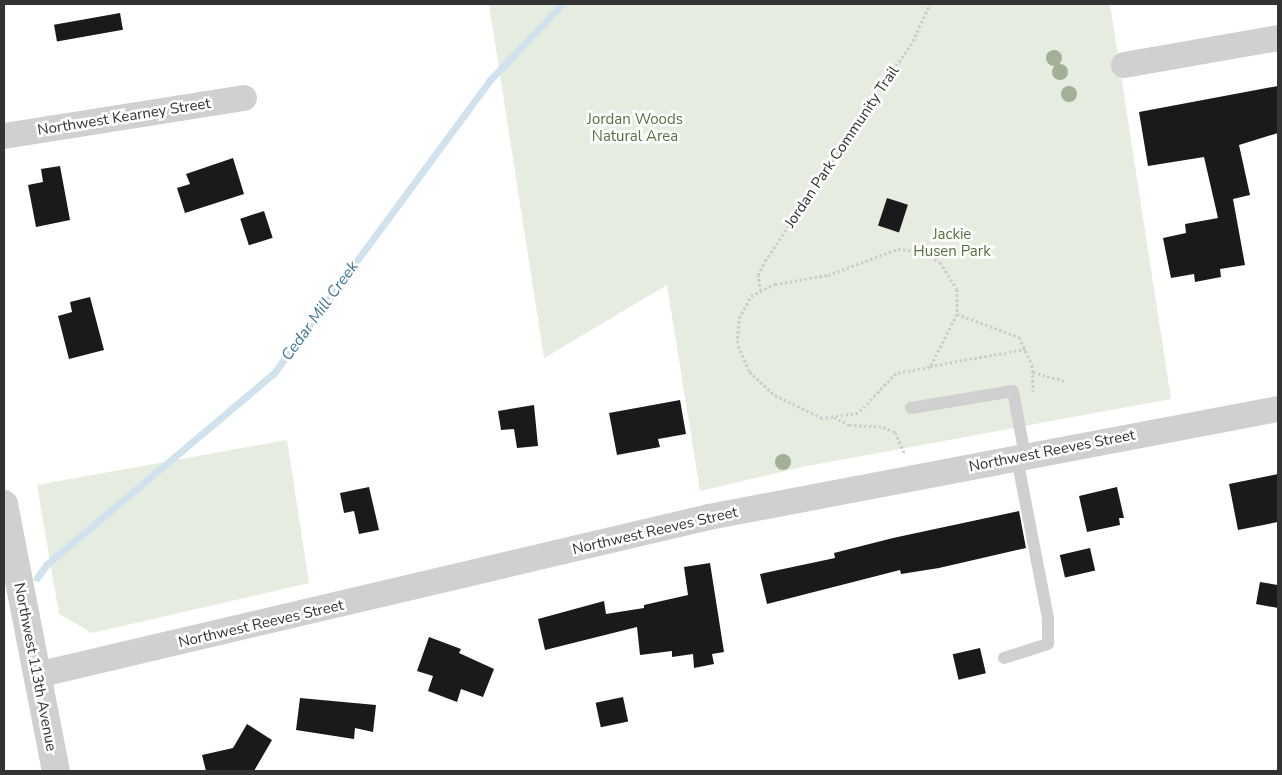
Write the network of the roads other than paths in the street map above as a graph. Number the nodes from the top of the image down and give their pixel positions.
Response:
1 (1278, 38) edge
2 (1124, 65) dead end
3 (244, 98) dead end
4 (4, 136) edge
5 (911, 408) dead end
6 (1278, 409) edge
7 (1021, 457) junction
8 (5, 515) edge
9 (1004, 658) dead end
10 (37, 674) junction
11 (56, 771) edge

1 - 2 street
3 - 4 street, Northwest Kearney Street
5 - 7 lane
6 - 7 street, Northwest Reeves Street
7 - 9 lane
7 - 10 street, Northwest Reeves Street
8 - 10 street, Northwest 113th Avenue
10 - 11 street, Northwest 113th Avenue

